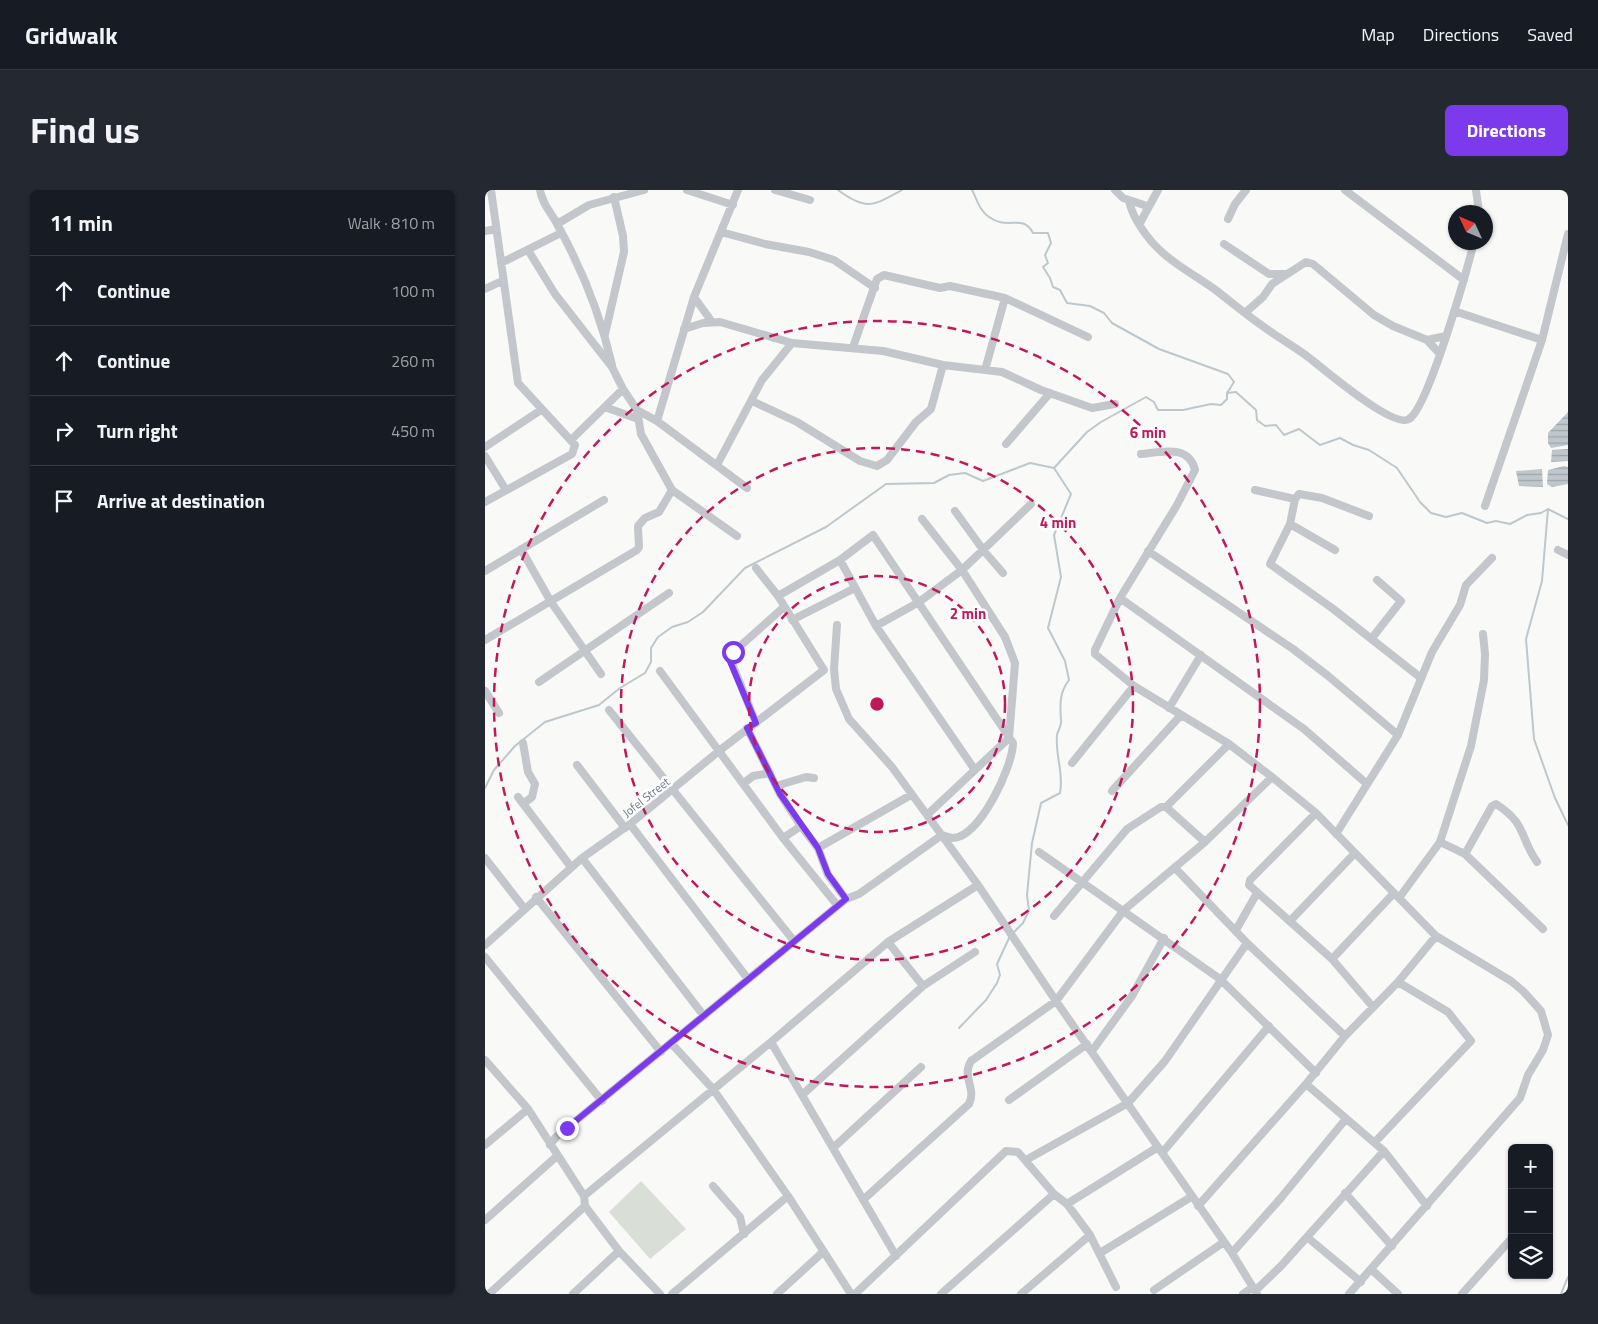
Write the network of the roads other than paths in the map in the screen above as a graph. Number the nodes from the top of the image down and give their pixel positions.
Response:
1 (491, 190) edge
2 (540, 190) edge
3 (644, 190) edge
4 (687, 190) edge
5 (738, 190) edge
6 (775, 190) edge
7 (1115, 190) edge
8 (1158, 190) edge
9 (1245, 190) edge
10 (1345, 190) edge
11 (1476, 190) edge
12 (614, 197) junction
13 (810, 200) dead end
14 (1129, 201) junction
15 (733, 205) junction
16 (1478, 205) edge
17 (1147, 206) junction
18 (1228, 219) dead end
19 (557, 224) junction
20 (1140, 224) junction
21 (496, 228) junction
22 (485, 231) edge
23 (721, 232) junction
24 (561, 233) junction
25 (1568, 234) edge
26 (1224, 244) dead end
27 (528, 250) junction
28 (1472, 250) edge
29 (501, 264) junction
30 (1291, 273) junction
31 (1464, 280) junction
32 (502, 281) junction
33 (875, 288) junction
34 (485, 289) edge
35 (694, 297) junction
36 (1005, 298) junction
37 (1454, 311) junction
38 (1246, 312) junction
39 (712, 322) junction
40 (684, 329) junction
41 (605, 336) junction
42 (1446, 336) junction
43 (1088, 337) dead end
44 (1427, 340) junction
45 (1542, 340) junction
46 (792, 343) junction
47 (853, 347) junction
48 (1440, 354) junction
49 (943, 365) junction
50 (612, 367) junction
51 (985, 370) junction
52 (623, 389) junction
53 (1050, 393) junction
54 (752, 401) junction
55 (1115, 404) dead end
56 (605, 407) junction
57 (541, 410) junction
58 (637, 410) junction
59 (638, 419) junction
60 (657, 420) junction
61 (571, 440) junction
62 (1006, 444) dead end
63 (485, 447) edge
64 (1141, 454) dead end
65 (485, 456) edge
66 (717, 465) junction
67 (747, 488) dead end
68 (506, 490) junction
69 (672, 490) junction
70 (1255, 490) dead end
71 (1295, 499) junction
72 (605, 500) dead end
73 (485, 502) edge
74 (1031, 504) dead end
75 (1485, 506) dead end
76 (955, 511) dead end
77 (1369, 516) dead end
78 (922, 519) dead end
79 (1290, 524) junction
80 (737, 536) dead end
81 (521, 549) junction
82 (1335, 550) dead end
83 (1558, 550) dead end
84 (984, 551) junction
85 (1148, 551) junction
86 (1568, 555) edge
87 (1492, 558) dead end
88 (840, 560) junction
89 (756, 568) dead end
90 (962, 570) junction
91 (485, 571) edge
92 (1003, 573) dead end
93 (1377, 580) dead end
94 (855, 588) junction
95 (669, 593) dead end
96 (778, 596) junction
97 (1120, 598) junction
98 (551, 602) junction
99 (919, 602) junction
100 (784, 607) junction
101 (792, 620) junction
102 (837, 625) dead end
103 (876, 626) junction
104 (1483, 634) dead end
105 (1372, 638) junction
106 (485, 640) edge
107 (584, 649) junction
108 (1201, 655) junction
109 (660, 671) dead end
110 (601, 674) dead end
111 (1421, 678) junction
112 (539, 682) dead end
113 (1134, 686) junction
114 (485, 691) edge
115 (1169, 708) junction
116 (609, 710) dead end
117 (499, 714) dead end
118 (1181, 715) junction
119 (756, 723) junction
120 (747, 728) junction
121 (1398, 735) junction
122 (1009, 738) junction
123 (523, 743) dead end
124 (1229, 744) junction
125 (719, 751) junction
126 (1072, 763) dead end
127 (577, 765) dead end
128 (975, 770) junction
129 (770, 773) junction
130 (1272, 777) junction
131 (814, 778) dead end
132 (744, 783) junction
133 (1367, 784) junction
134 (776, 786) junction
135 (675, 789) junction
136 (1112, 791) dead end
137 (911, 795) junction
138 (1166, 808) junction
139 (1316, 813) junction
140 (927, 815) junction
141 (627, 826) junction
142 (801, 826) junction
143 (1336, 834) junction
144 (942, 835) junction
145 (783, 838) junction
146 (1205, 842) junction
147 (1440, 842) junction
148 (818, 848) junction
149 (1039, 852) dead end
150 (1355, 853) junction
151 (1465, 854) junction
152 (485, 858) edge
153 (582, 858) junction
154 (1537, 862) dead end
155 (571, 867) junction
156 (1175, 868) junction
157 (1082, 881) junction
158 (978, 885) junction
159 (1257, 893) junction
160 (1396, 896) junction
161 (536, 897) junction
162 (846, 899) junction
163 (837, 905) junction
164 (524, 908) junction
165 (1124, 910) junction
166 (1054, 916) dead end
167 (1291, 920) junction
168 (1543, 929) dead end
169 (1236, 930) junction
170 (1436, 936) junction
171 (1164, 938) junction
172 (794, 941) junction
173 (888, 942) junction
174 (1247, 943) junction
175 (485, 946) edge
176 (975, 952) dead end
177 (485, 957) edge
178 (1332, 958) junction
179 (748, 979) junction
180 (1220, 979) junction
181 (1398, 982) junction
182 (923, 986) junction
183 (1056, 1001) junction
184 (1373, 1007) junction
185 (704, 1016) junction
186 (1269, 1026) junction
187 (1345, 1036) junction
188 (771, 1042) junction
189 (671, 1043) junction
190 (1090, 1047) junction
191 (661, 1052) junction
192 (485, 1060) edge
193 (921, 1067) dead end
194 (1316, 1073) junction
195 (1306, 1084) junction
196 (713, 1089) junction
197 (802, 1095) junction
198 (1009, 1100) dead end
199 (602, 1101) junction
200 (1128, 1103) junction
201 (527, 1109) junction
202 (1345, 1120) junction
203 (1375, 1142) junction
204 (550, 1144) junction
205 (485, 1145) edge
206 (833, 1148) junction
207 (1160, 1150) junction
208 (1384, 1151) junction
209 (557, 1156) junction
210 (1026, 1160) junction
211 (713, 1186) dead end
212 (1345, 1193) junction
213 (1055, 1194) junction
214 (584, 1196) junction
215 (788, 1196) junction
216 (1191, 1197) junction
217 (864, 1199) junction
218 (1067, 1204) junction
219 (585, 1206) junction
220 (1198, 1206) junction
221 (1427, 1206) junction
222 (485, 1220) edge
223 (744, 1234) junction
224 (1090, 1235) junction
225 (1307, 1236) junction
226 (1224, 1242) junction
227 (1508, 1242) edge
228 (1392, 1246) junction
229 (619, 1251) junction
230 (823, 1252) junction
231 (1100, 1253) junction
232 (1232, 1253) junction
233 (896, 1256) junction
234 (1372, 1270) junction
235 (1361, 1282) junction
236 (1116, 1287) dead end
237 (1154, 1290) dead end
238 (1255, 1291) edge
239 (489, 1294) edge
240 (573, 1294) edge
241 (660, 1294) edge
242 (673, 1294) edge
243 (777, 1294) edge
244 (851, 1294) edge
245 (855, 1294) edge
246 (941, 1294) edge
247 (1021, 1294) edge
248 (1243, 1294) edge
249 (1349, 1294) edge
250 (1398, 1294) edge
251 (1462, 1294) edge

1 - 21 street
2 - 19 street
3 - 12 street
4 - 15 street
5 - 15 street
6 - 13 street
7 - 14 street
8 - 17 street
9 - 18 street
10 - 31 street
11 - 16 street
12 - 19 street
12 - 41 street
14 - 17 street
14 - 20 street
15 - 23 street
17 - 20 street
19 - 24 street
20 - 38 street
21 - 22 street
21 - 29 street
23 - 33 street
23 - 35 street
24 - 27 street
24 - 41 street
25 - 45 street
26 - 30 street
27 - 29 street
27 - 50 street
28 - 31 street
29 - 32 street
30 - 38 street
30 - 44 street
31 - 37 street
32 - 34 street
32 - 57 street
33 - 36 street
33 - 47 street
35 - 39 street
35 - 40 street
36 - 43 street
36 - 51 street
37 - 42 street
37 - 45 street
38 - 48 street
39 - 40 street
39 - 46 street
40 - 60 street
41 - 50 street
42 - 44 street
42 - 48 street
44 - 48 street
45 - 75 street
46 - 47 street
46 - 54 street
47 - 49 street
49 - 51 street
49 - 54 street
50 - 52 street
51 - 53 street
52 - 56 street
52 - 58 street
53 - 55 street
53 - 62 street
54 - 66 street
56 - 59 street
56 - 61 street
57 - 61 street
57 - 63 street
58 - 59 street
58 - 60 street
59 - 69 street
60 - 66 street
61 - 68 street
64 - 85 street
65 - 68 street
66 - 67 street
68 - 73 street
69 - 80 street
69 - 98 street
70 - 71 street
71 - 77 street
71 - 79 street
72 - 81 street
74 - 84 street
76 - 84 street
78 - 90 street
79 - 82 street
79 - 105 street
81 - 91 street
81 - 98 street
83 - 86 street
84 - 90 street
84 - 92 street
85 - 97 street
85 - 121 street
87 - 111 street
88 - 94 street
88 - 96 street
88 - 99 street
89 - 96 street
90 - 99 street
90 - 122 street
93 - 105 street
94 - 101 street
94 - 103 street
95 - 107 street
96 - 100 street
97 - 108 street
97 - 113 street
98 - 106 street
98 - 107 street
99 - 103 street
99 - 122 street
100 - 101 street
100 - 119 street
101 - 119 street, Jofel Street
102 - 137 street
103 - 128 street
104 - 147 street
105 - 111 street
107 - 110 street
107 - 112 street
108 - 115 street
108 - 133 street
109 - 125 street
111 - 121 street
113 - 115 street
113 - 126 street
114 - 117 street
115 - 118 street
116 - 135 street
118 - 124 street
118 - 136 street
119 - 120 street, Jofel Street
120 - 125 street, Jofel Street
120 - 129 street
121 - 133 street
122 - 128 street
122 - 144 street
123 - 155 street
124 - 130 street
124 - 138 street
125 - 132 street
125 - 135 street, Jofel Street
127 - 141 street
128 - 140 street
129 - 132 street
129 - 134 street
130 - 139 street
130 - 146 street
131 - 134 street
132 - 145 street
133 - 143 street
134 - 142 street
135 - 141 street, Jofel Street
135 - 172 street
137 - 140 street
137 - 148 street
138 - 146 street
138 - 157 street
139 - 143 street
139 - 159 street
140 - 144 street
141 - 153 street, Jofel Street
141 - 179 street
142 - 145 street
142 - 148 street
143 - 150 street
144 - 158 street
144 - 162 street
145 - 163 street
146 - 156 street
147 - 151 street
147 - 160 street
148 - 162 street
149 - 157 street
150 - 160 street
150 - 167 street
151 - 154 street
151 - 168 street
152 - 164 street
153 - 155 street, Jofel Street
153 - 185 street
155 - 161 street, Jofel Street
156 - 165 street
156 - 169 street
157 - 165 street
157 - 166 street
158 - 173 street
158 - 183 street
159 - 167 street
159 - 169 street
160 - 170 street
160 - 178 street
161 - 164 street, Jofel Street
161 - 191 street
162 - 163 street
163 - 172 street
164 - 175 street, Jofel Street
165 - 171 street
165 - 183 street
167 - 178 street
169 - 174 street
170 - 181 street
170 - 221 street
171 - 180 street
171 - 190 street
172 - 179 street
173 - 182 street
173 - 188 street
174 - 180 street
174 - 187 street
176 - 182 street
177 - 199 street
178 - 184 street
179 - 185 street
180 - 186 street
180 - 200 street
181 - 184 street
181 - 203 street
182 - 197 street
183 - 190 street
183 - 217 street
184 - 187 street
185 - 189 street
186 - 194 street
186 - 207 street
187 - 194 street
188 - 196 street
188 - 197 street
189 - 191 street
189 - 196 street
190 - 198 street
190 - 200 street
191 - 199 street
192 - 201 street
193 - 206 street
194 - 195 street
195 - 202 street
195 - 220 street
196 - 214 street
196 - 215 street
197 - 206 street
199 - 204 street
200 - 207 street
200 - 210 street
201 - 204 street
201 - 205 street
202 - 203 street
202 - 232 street
203 - 208 street
204 - 209 street
206 - 217 street
207 - 216 street
207 - 218 street
208 - 212 street
208 - 221 street
209 - 214 street
209 - 222 street
210 - 213 street
210 - 233 street
211 - 223 street
212 - 225 street
212 - 228 street
213 - 218 street
213 - 246 street
214 - 219 street
215 - 223 street
215 - 230 street
216 - 220 street
216 - 231 street
217 - 233 street
218 - 224 street
219 - 229 street
219 - 239 street
220 - 226 street
221 - 228 street
223 - 242 street
224 - 231 street
224 - 247 street
225 - 235 street
225 - 238 street
226 - 232 street
226 - 237 street
227 - 251 street
228 - 234 street
229 - 240 street
229 - 241 street
230 - 243 street
230 - 244 street
231 - 236 street
232 - 238 street
233 - 245 street
234 - 235 street
234 - 250 street
235 - 249 street
238 - 248 street

